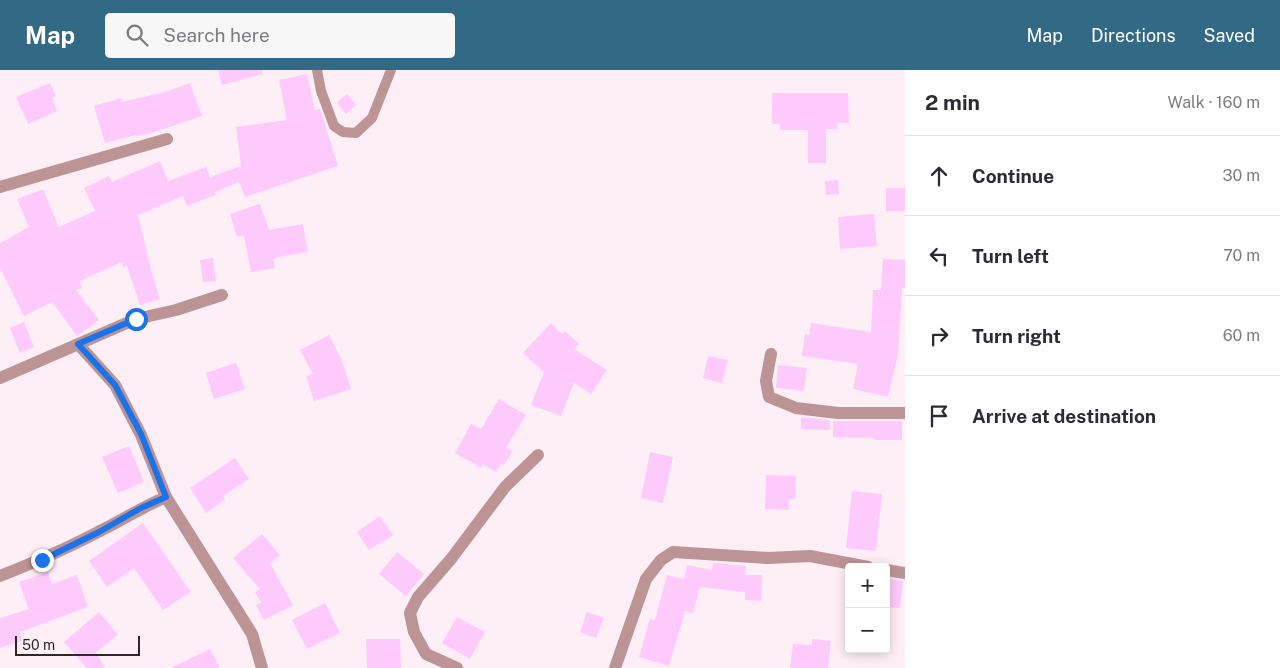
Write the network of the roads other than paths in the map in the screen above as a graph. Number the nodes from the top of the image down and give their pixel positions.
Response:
1 (317, 70) edge
2 (391, 70) edge
3 (167, 139) dead end
4 (0, 187) edge
5 (222, 295) dead end
6 (78, 344) junction
7 (771, 354) dead end
8 (0, 378) edge
9 (905, 413) edge
10 (538, 455) dead end
11 (166, 497) junction
12 (847, 563) edge
13 (890, 571) edge
14 (905, 573) edge
15 (0, 576) edge
16 (262, 668) edge
17 (457, 668) edge
18 (615, 668) edge

1 - 2 lane
3 - 4 street
5 - 6 street
6 - 8 street
6 - 11 street
7 - 9 street
10 - 17 street
11 - 15 street
11 - 16 street
12 - 18 street
13 - 14 street

